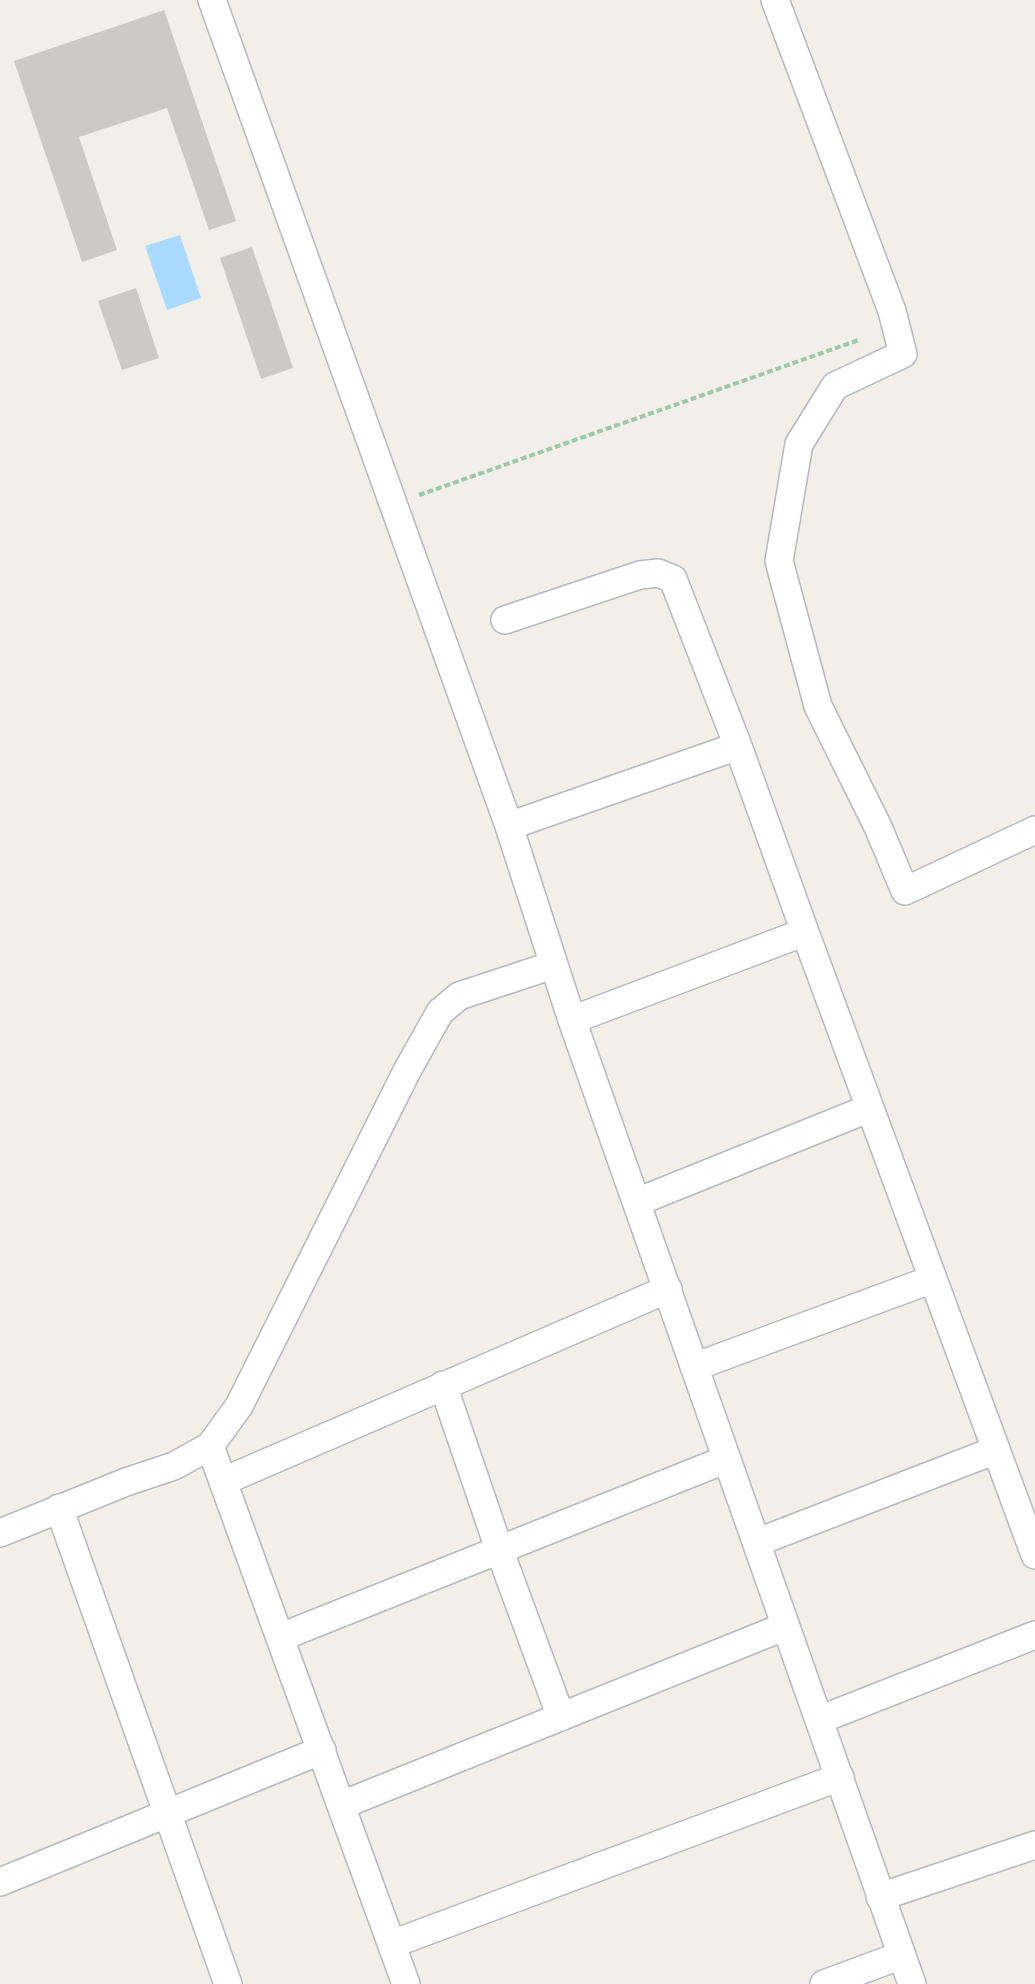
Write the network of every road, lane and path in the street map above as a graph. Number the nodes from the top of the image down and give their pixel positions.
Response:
1 (212, 0) edge
2 (775, 0) edge
3 (896, 327) junction
4 (393, 503) junction
5 (505, 620) dead end
6 (738, 746) junction
7 (509, 826) junction
8 (1035, 830) edge
9 (805, 932) junction
10 (553, 965) junction
11 (572, 1020) junction
12 (870, 1108) junction
13 (636, 1202) junction
14 (933, 1279) junction
15 (668, 1289) junction
16 (694, 1366) junction
17 (443, 1386) junction
18 (210, 1446) junction
19 (996, 1450) junction
20 (727, 1459) junction
21 (224, 1481) junction
22 (59, 1508) junction
23 (0, 1533) edge
24 (758, 1542) junction
25 (499, 1549) junction
26 (1035, 1555) edge
27 (786, 1626) junction
28 (1035, 1635) edge
29 (281, 1637) junction
30 (561, 1717) junction
31 (819, 1720) junction
32 (322, 1750) junction
33 (840, 1777) junction
34 (342, 1805) junction
35 (167, 1813) junction
36 (1035, 1845) edge
37 (0, 1882) edge
38 (880, 1897) junction
39 (392, 1944) junction
40 (902, 1955) junction
41 (228, 1984) edge
42 (406, 1984) edge
43 (824, 1984) edge
44 (912, 1984) edge

1 - 4 street
2 - 3 street
3 - 4 path
3 - 8 street
4 - 7 street
5 - 6 street
6 - 7 street
6 - 9 street
7 - 10 street
9 - 11 street
9 - 12 street
10 - 11 street
10 - 18 street
11 - 13 street
12 - 13 street
12 - 14 street
13 - 15 street
14 - 16 street
14 - 19 street
15 - 16 street
15 - 17 street
16 - 20 street
17 - 21 street
17 - 25 street
18 - 21 street
18 - 22 street
19 - 24 street
19 - 26 street
20 - 24 street
20 - 25 street
21 - 29 street
22 - 23 street
22 - 35 street
24 - 27 street
25 - 29 street
25 - 30 street
27 - 30 street
27 - 31 street
28 - 31 street
29 - 32 street
30 - 34 street
31 - 33 street
32 - 34 street
32 - 35 street
33 - 38 street
33 - 39 street
34 - 39 street
35 - 37 street
35 - 41 street
36 - 38 street
38 - 40 street
39 - 42 street
40 - 43 street
40 - 44 street

